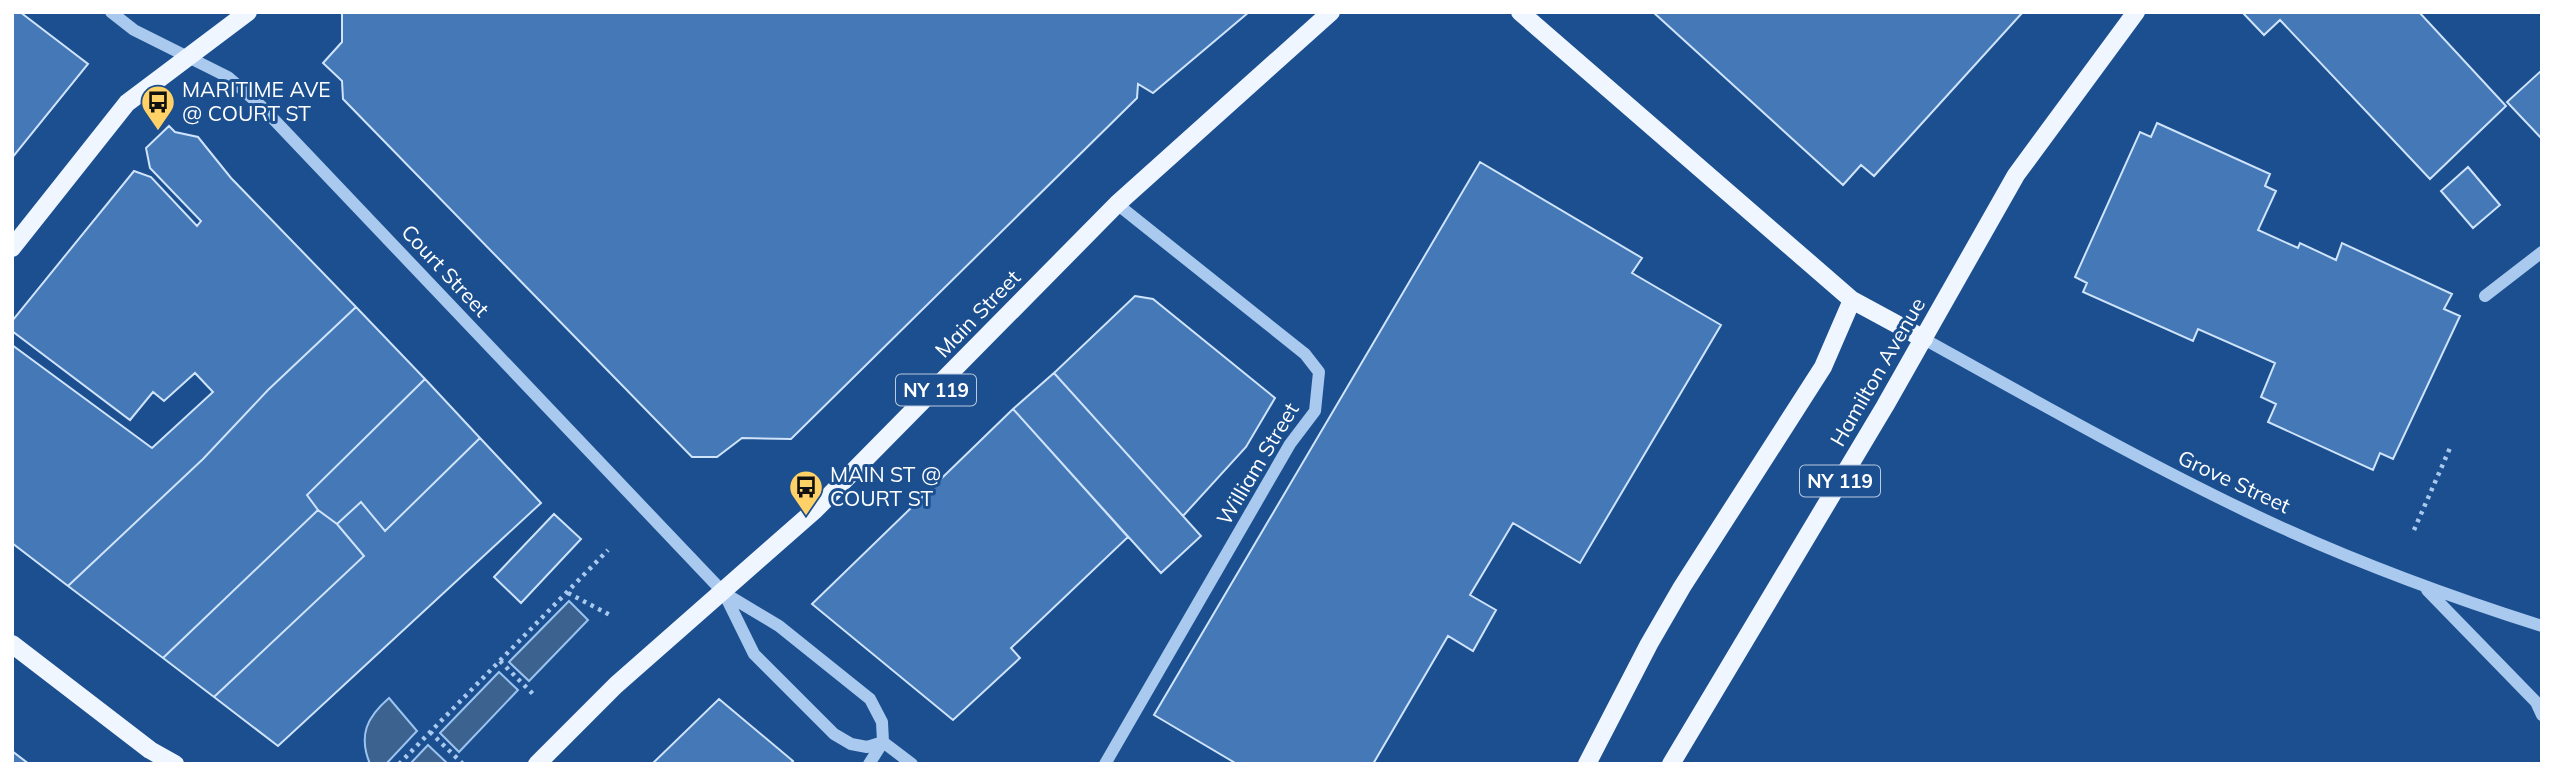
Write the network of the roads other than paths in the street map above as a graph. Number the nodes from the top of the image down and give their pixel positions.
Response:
1 (111, 12) edge
2 (248, 12) edge
3 (1331, 12) edge
4 (1520, 12) edge
5 (2136, 12) edge
6 (188, 57) junction
7 (1117, 204) junction
8 (12, 248) edge
9 (2542, 252) edge
10 (2485, 296) dead end
11 (1852, 300) junction
12 (1924, 339) junction
13 (2424, 588) junction
14 (724, 593) junction
15 (2542, 626) edge
16 (12, 644) edge
17 (2542, 715) edge
18 (883, 742) junction
19 (150, 750) junction
20 (163, 764) edge
21 (175, 764) edge
22 (537, 764) edge
23 (869, 764) edge
24 (912, 764) edge
25 (1105, 764) edge
26 (1587, 764) edge
27 (1671, 764) edge

1 - 6 street, Court Street
2 - 6 main road
3 - 7 main road, Main Street / NY 119
4 - 11 main road
5 - 12 main road, Hamilton Avenue / NY 119
6 - 8 main road
6 - 14 street, Court Street
7 - 14 main road, Main Street / NY 119
7 - 25 street, William Street
9 - 10 street
11 - 12 main road
11 - 26 main road
12 - 13 street, Grove Street
12 - 27 main road, Hamilton Avenue / NY 119
13 - 15 street, Grove Street
13 - 17 street
14 - 18 street
14 - 18 street
14 - 22 main road, Main Street / NY 119
16 - 19 main road
18 - 23 street
18 - 24 street
19 - 20 main road
19 - 21 main road

